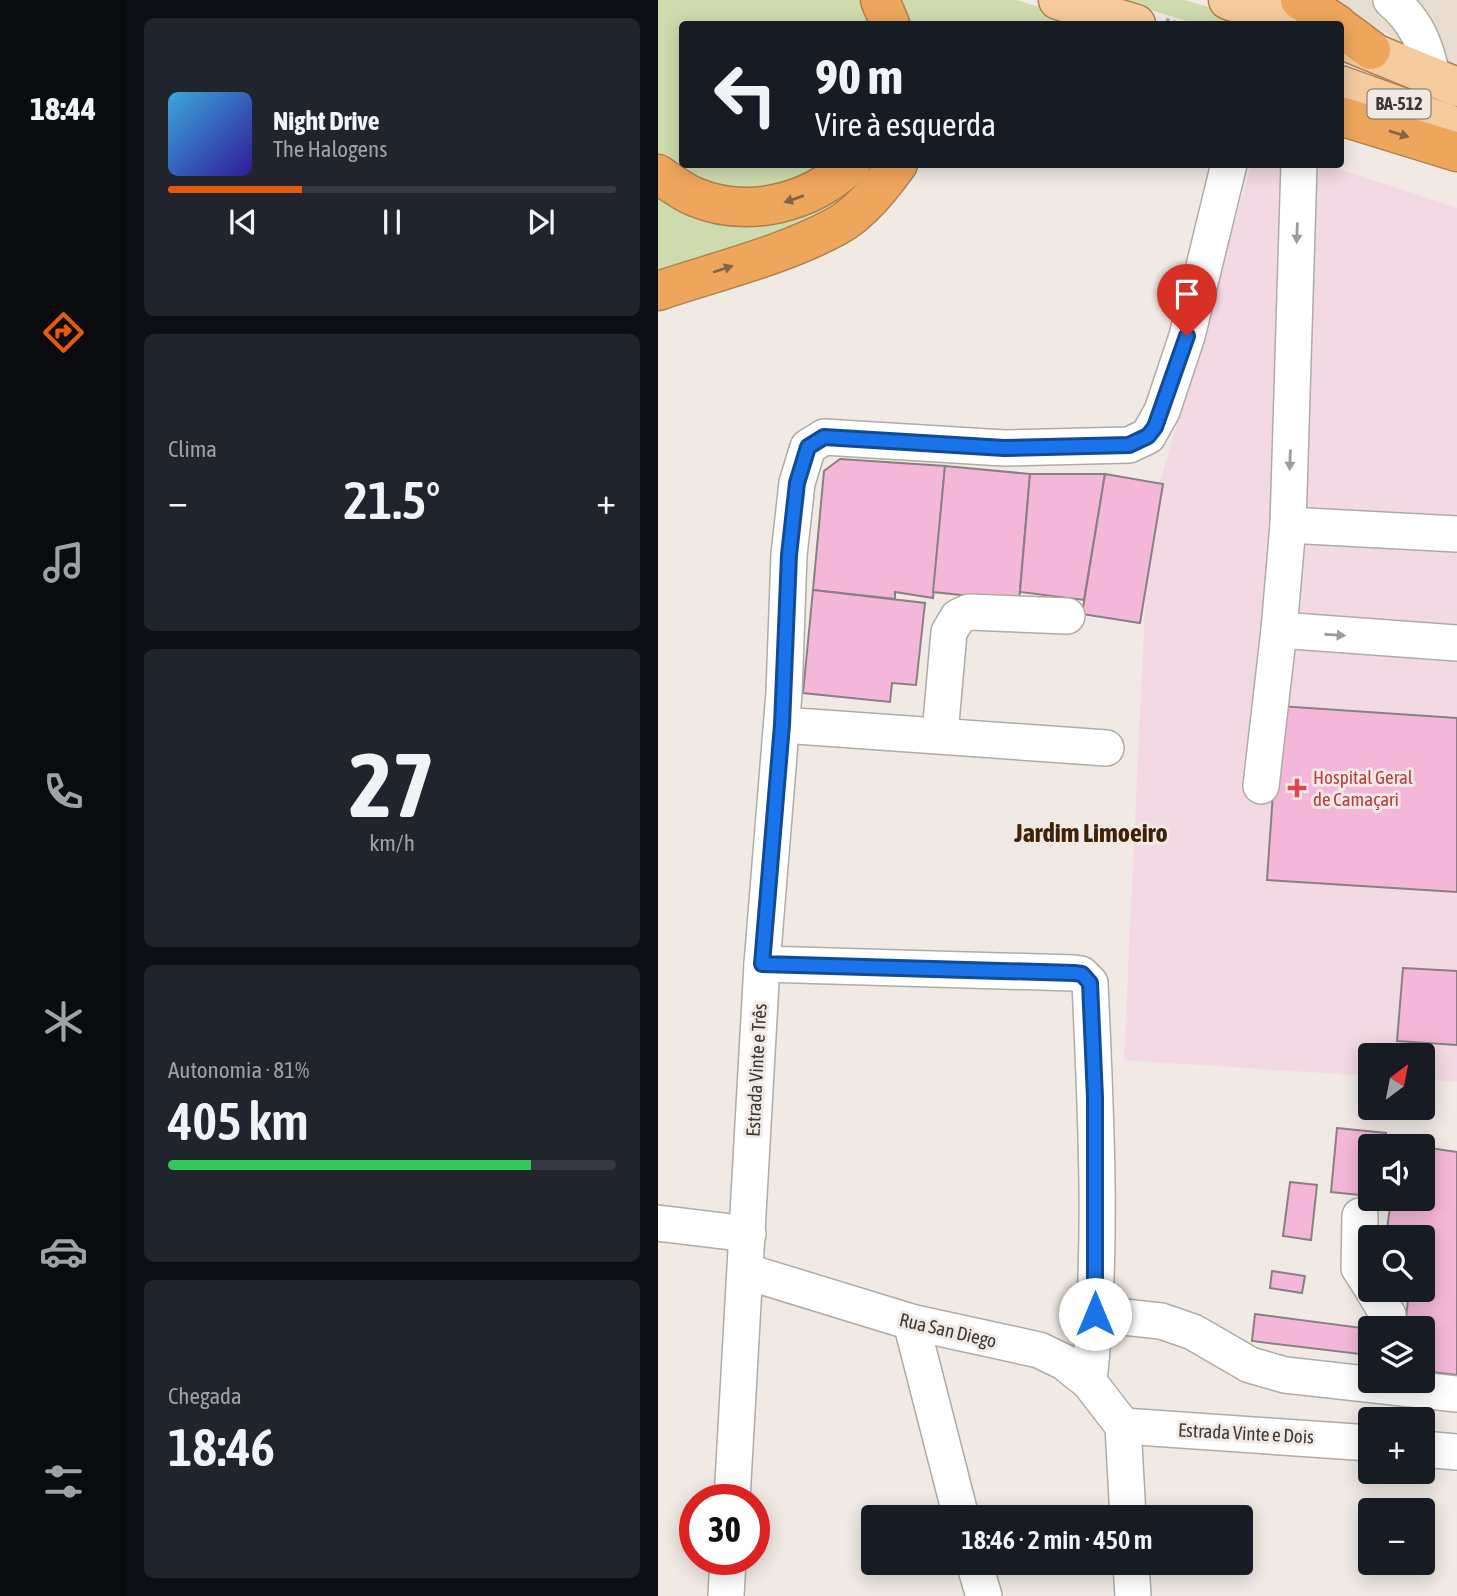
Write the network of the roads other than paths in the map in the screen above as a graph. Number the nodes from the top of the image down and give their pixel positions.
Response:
1 (880, 0) edge
2 (1058, 0) edge
3 (1228, 0) edge
4 (1300, 0) edge
5 (1391, 0) edge
6 (889, 21) edge
7 (1126, 21) edge
8 (1289, 21) edge
9 (1331, 21) edge
10 (1356, 44) edge
11 (1444, 82) edge
12 (1344, 86) edge
13 (1344, 117) edge
14 (1457, 127) edge
15 (1457, 152) edge
16 (846, 168) edge
17 (895, 168) edge
18 (1227, 168) edge
19 (1299, 168) edge
20 (658, 174) edge
21 (658, 291) edge
22 (1288, 525) junction
23 (1457, 534) edge
24 (1067, 616) dead end
25 (1279, 630) junction
26 (1457, 643) edge
27 (782, 725) junction
28 (940, 734) junction
29 (1106, 748) dead end
30 (1261, 786) dead end
31 (762, 964) junction
32 (1360, 1216) dead end
33 (658, 1223) edge
34 (1360, 1225) edge
35 (748, 1234) junction
36 (747, 1272) junction
37 (1095, 1314) junction
38 (911, 1322) junction
39 (1358, 1381) edge
40 (1088, 1382) junction
41 (1435, 1391) edge
42 (1457, 1394) edge
43 (1123, 1426) junction
44 (1358, 1442) edge
45 (1435, 1450) edge
46 (1457, 1452) edge
47 (733, 1484) edge
48 (958, 1505) edge
49 (1127, 1505) edge
50 (728, 1575) edge
51 (978, 1575) edge
52 (1131, 1575) edge
53 (726, 1596) edge
54 (984, 1596) edge
55 (1133, 1596) edge

1 - 6 highway
2 - 7 main road
3 - 8 main road
4 - 9 highway
5 - 11 street
10 - 11 main road, BA-512
12 - 14 main road, BA-512
13 -> 15 highway
16 -> 20 highway
21 -> 17 highway
18 - 27 street, Estrada Vinte e Três
19 -> 22 street
22 - 23 street
22 - 25 street
24 - 28 street
25 -> 26 street
25 - 30 street
27 - 28 street
27 - 31 street, Estrada Vinte e Três
28 - 29 street
31 - 35 street, Estrada Vinte e Três
31 - 37 street
32 - 34 street
33 - 35 street
35 - 36 street, Estrada Vinte e Três
36 - 38 street, Rua San Diego
36 - 47 street, Estrada Vinte e Três
37 - 39 street
37 - 40 street
38 - 40 street, Rua San Diego
38 - 48 street
40 - 43 street, Rua San Diego
41 - 42 street
43 - 44 street, Estrada Vinte e Dois
43 - 49 street
45 - 46 street
50 - 53 street
51 - 54 street
52 - 55 street

